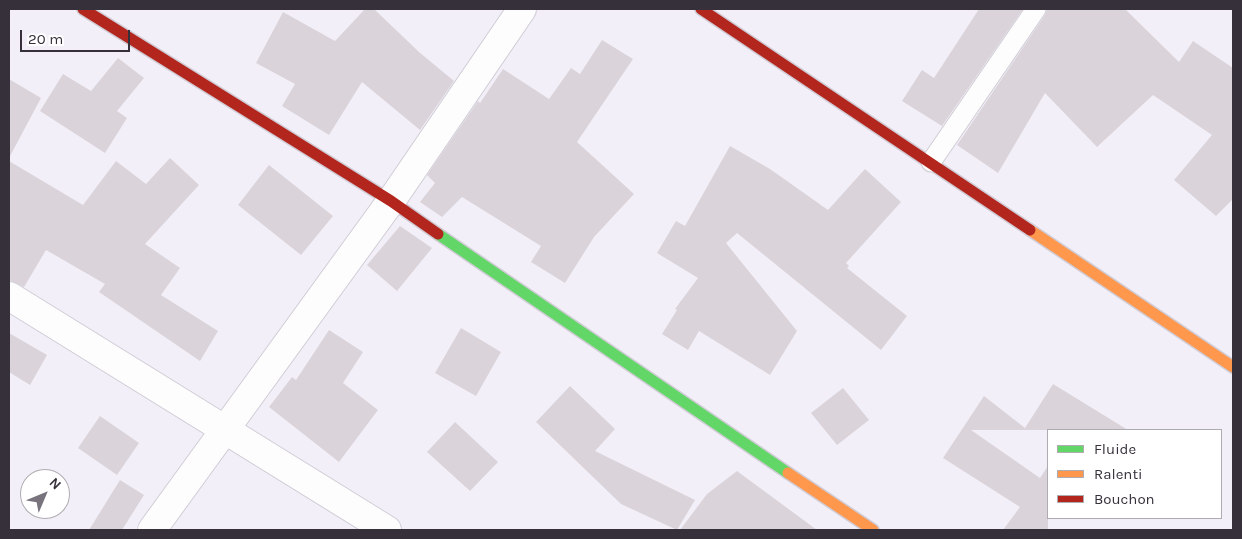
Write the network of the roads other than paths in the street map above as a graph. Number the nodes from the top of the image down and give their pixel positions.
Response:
1 (83, 9) edge
2 (522, 9) edge
3 (701, 9) edge
4 (1036, 9) edge
5 (931, 162) junction
6 (391, 202) junction
7 (9, 296) edge
8 (1233, 367) edge
9 (223, 430) junction
10 (152, 530) edge
11 (387, 530) edge
12 (873, 530) edge

1 - 6 street
2 - 6 street
3 - 5 street
4 - 5 lane
5 - 8 street
6 - 9 street
6 - 12 street
7 - 9 street
9 - 10 street
9 - 11 street

